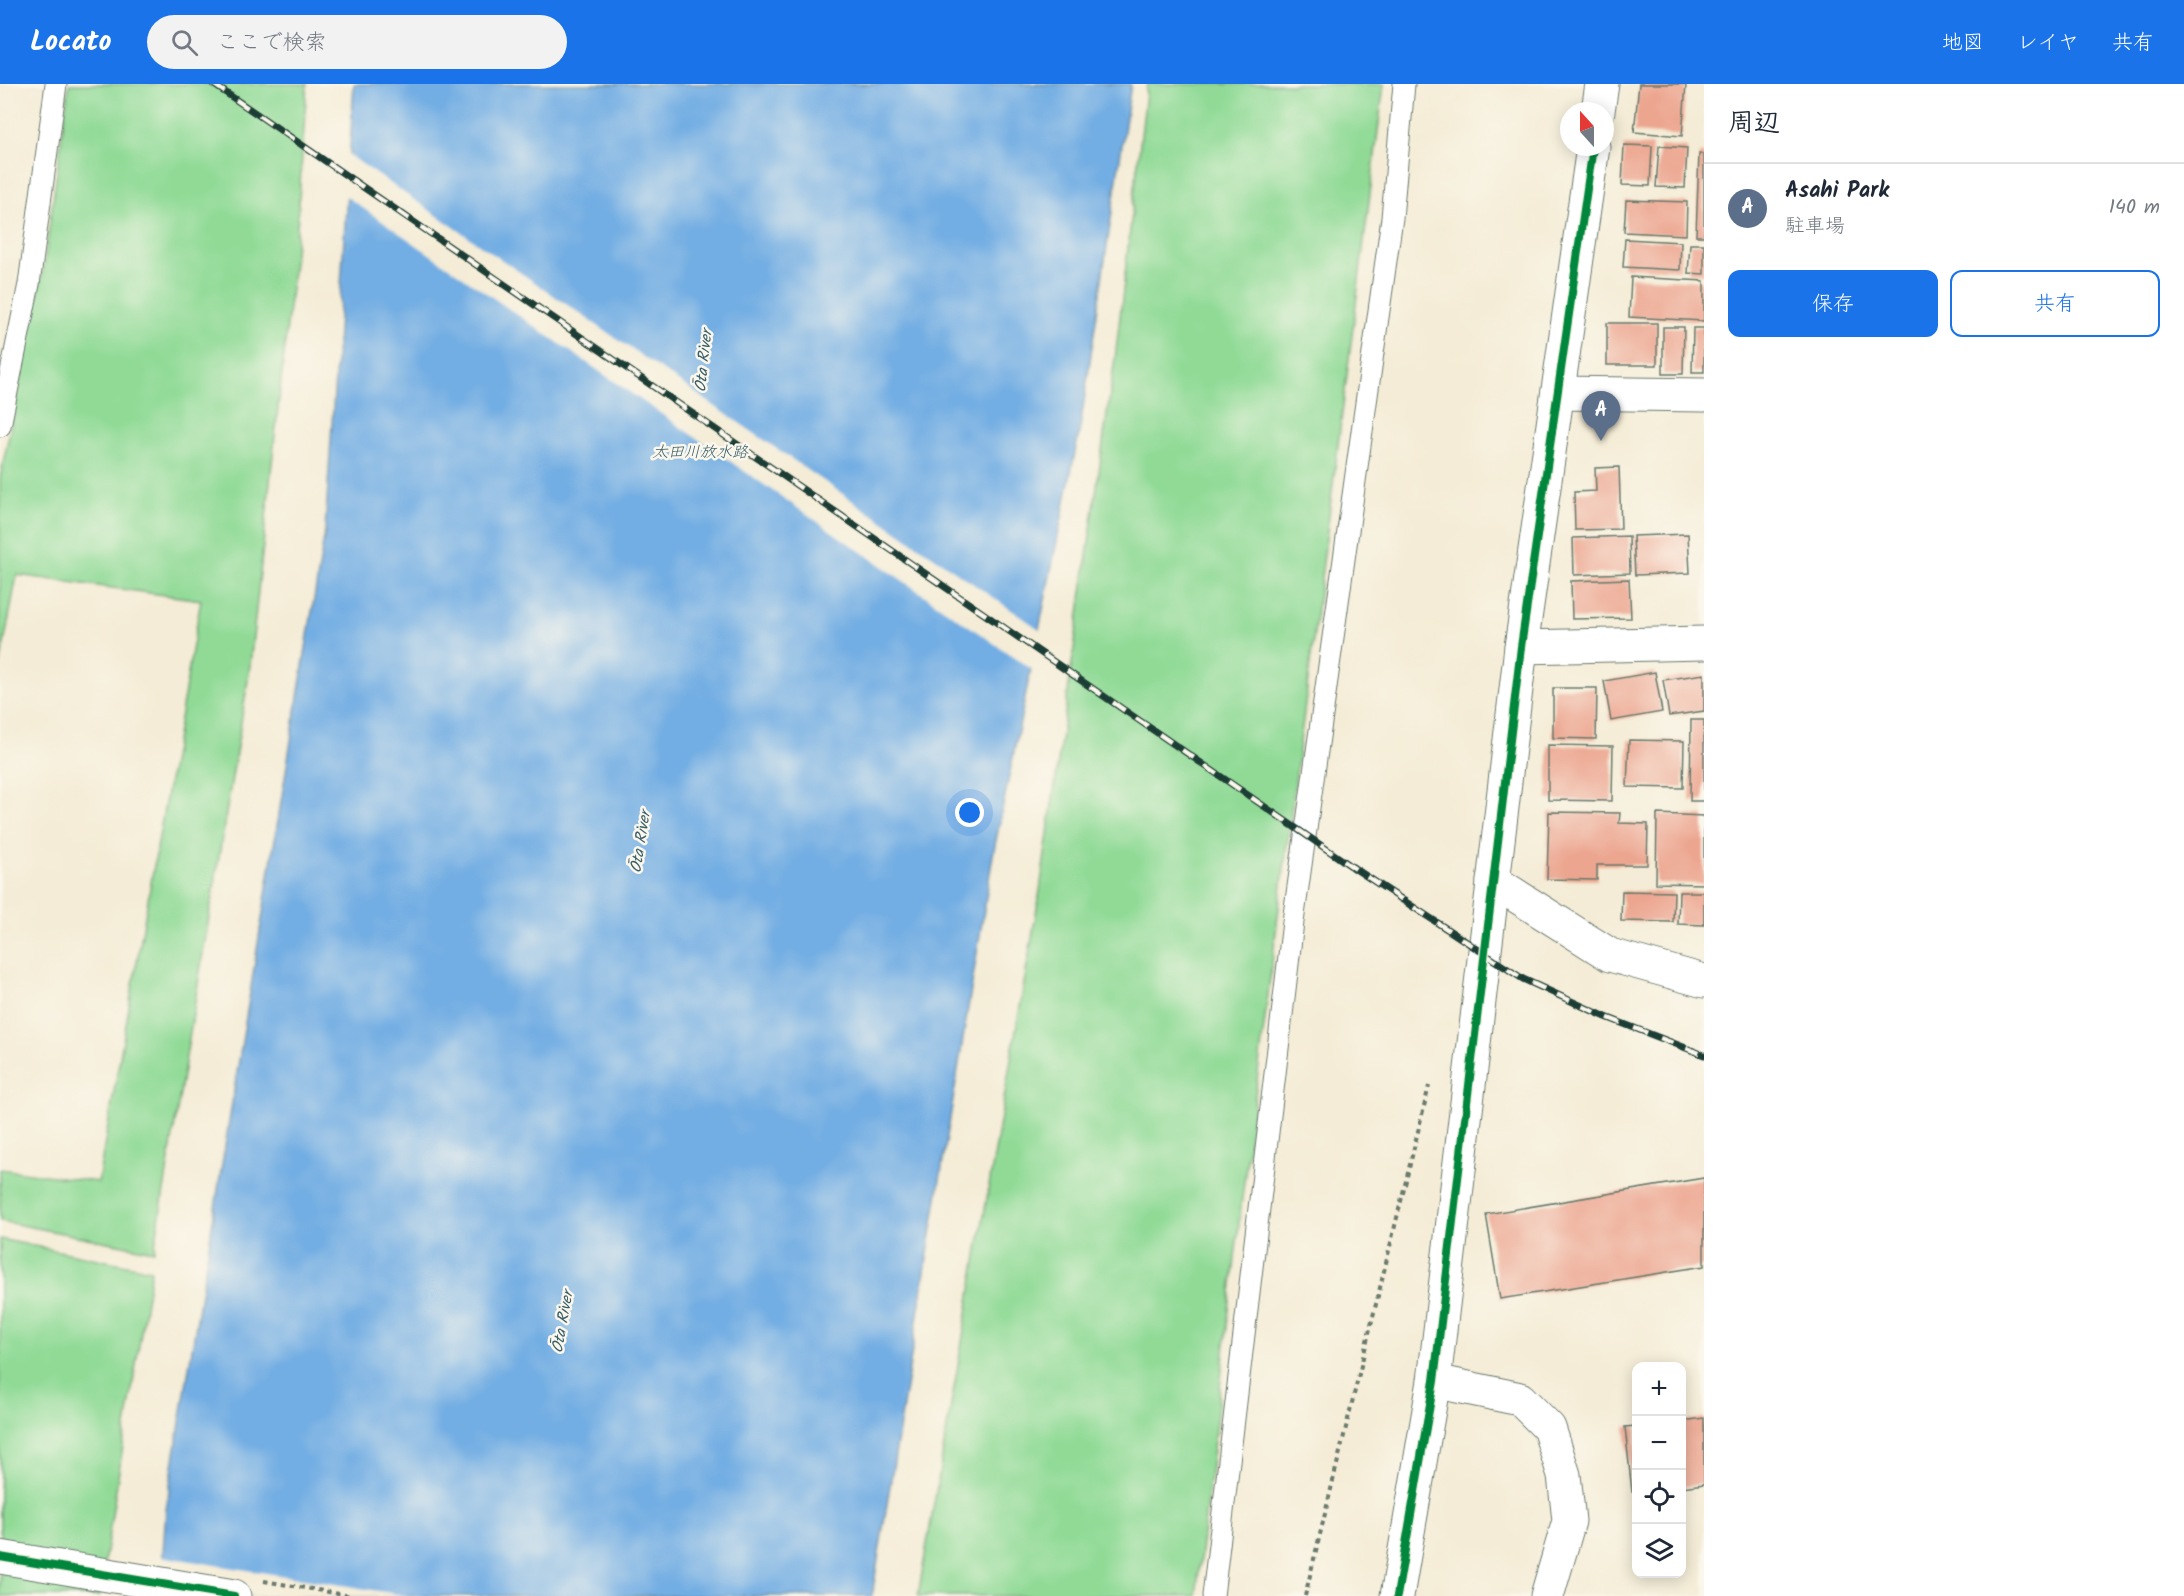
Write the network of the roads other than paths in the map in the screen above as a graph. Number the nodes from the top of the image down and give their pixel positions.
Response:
1 (56, 84) edge
2 (1404, 84) edge
3 (1602, 84) edge
4 (1599, 102) edge
5 (1592, 156) edge
6 (1558, 393) junction
7 (1704, 395) edge
8 (0, 426) edge
9 (1704, 643) edge
10 (1521, 647) junction
11 (1493, 881) junction
12 (1704, 981) edge
13 (1434, 1381) junction
14 (0, 1557) edge
15 (234, 1596) edge
16 (1213, 1596) edge
17 (1397, 1596) edge
18 (1547, 1596) edge

1 - 8 lane
2 - 16 lane
3 - 4 street
5 - 6 street
6 - 7 street
6 - 10 street
9 - 10 street
10 - 11 street
11 - 12 street
11 - 13 street
13 - 17 street
13 - 18 street
14 - 15 street

